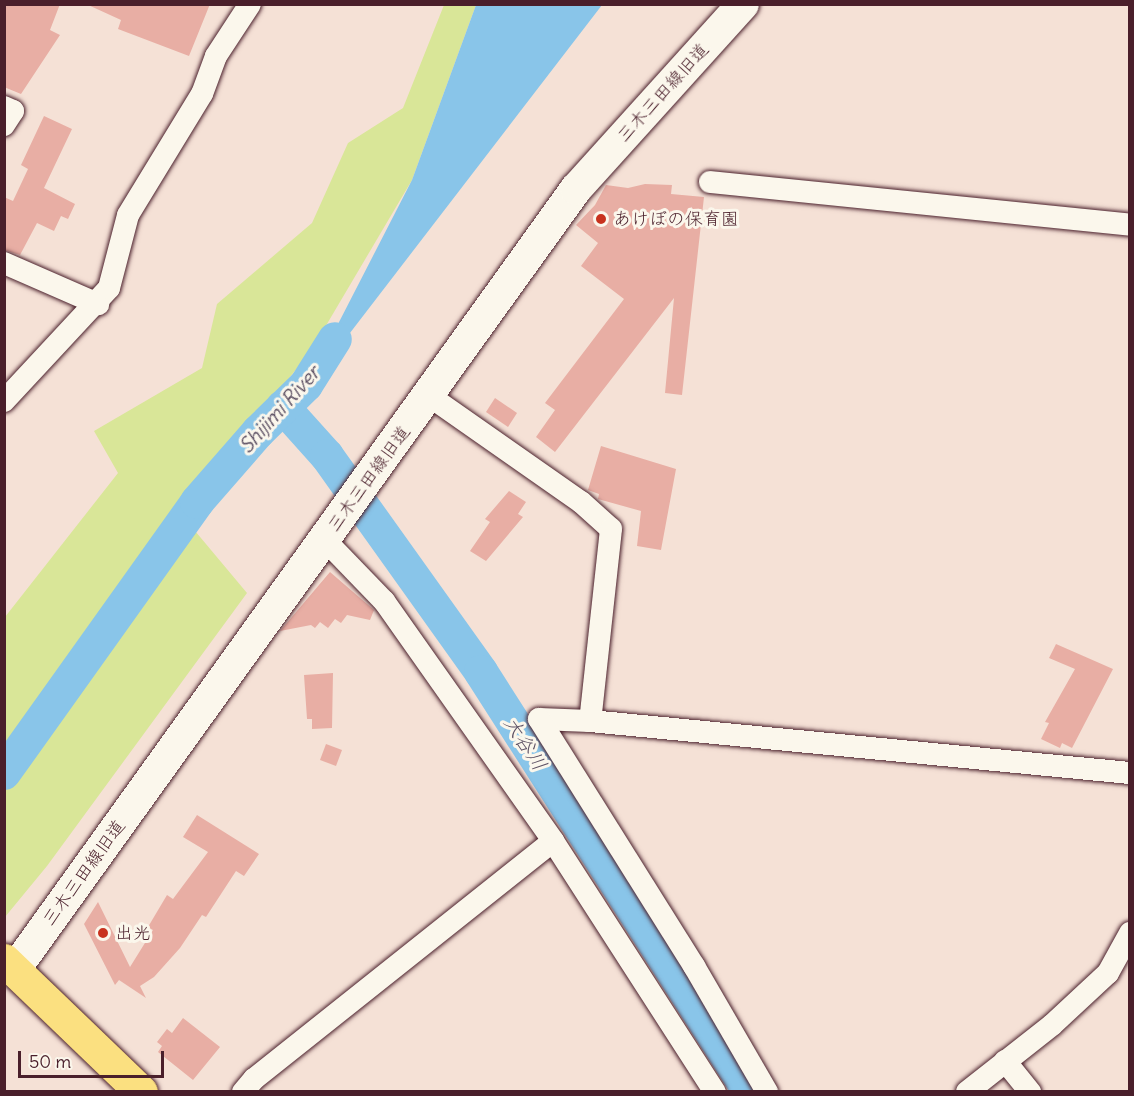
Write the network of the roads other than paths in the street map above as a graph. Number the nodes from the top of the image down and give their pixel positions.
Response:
1 (250, 4) edge
2 (743, 4) edge
3 (4, 107) edge
4 (4, 125) edge
5 (710, 182) dead end
6 (1130, 225) edge
7 (4, 262) edge
8 (98, 304) junction
9 (428, 394) junction
10 (4, 401) edge
11 (325, 540) junction
12 (590, 721) junction
13 (1130, 773) edge
14 (553, 842) junction
15 (1130, 933) edge
16 (8, 971) edge
17 (1005, 1061) junction
18 (141, 1092) edge
19 (243, 1092) edge
20 (715, 1092) edge
21 (767, 1092) edge
22 (967, 1092) edge
23 (1030, 1092) edge

1 - 8 street
2 - 9 street, 三木三田線旧道
3 - 4 street
5 - 6 street
7 - 8 street
8 - 10 street
9 - 11 street, 三木三田線旧道
9 - 12 street
11 - 14 street
11 - 16 street, 三木三田線旧道
12 - 13 street
12 - 21 street
14 - 19 street
14 - 20 street
15 - 17 street
16 - 18 main road
17 - 22 street
17 - 23 street

